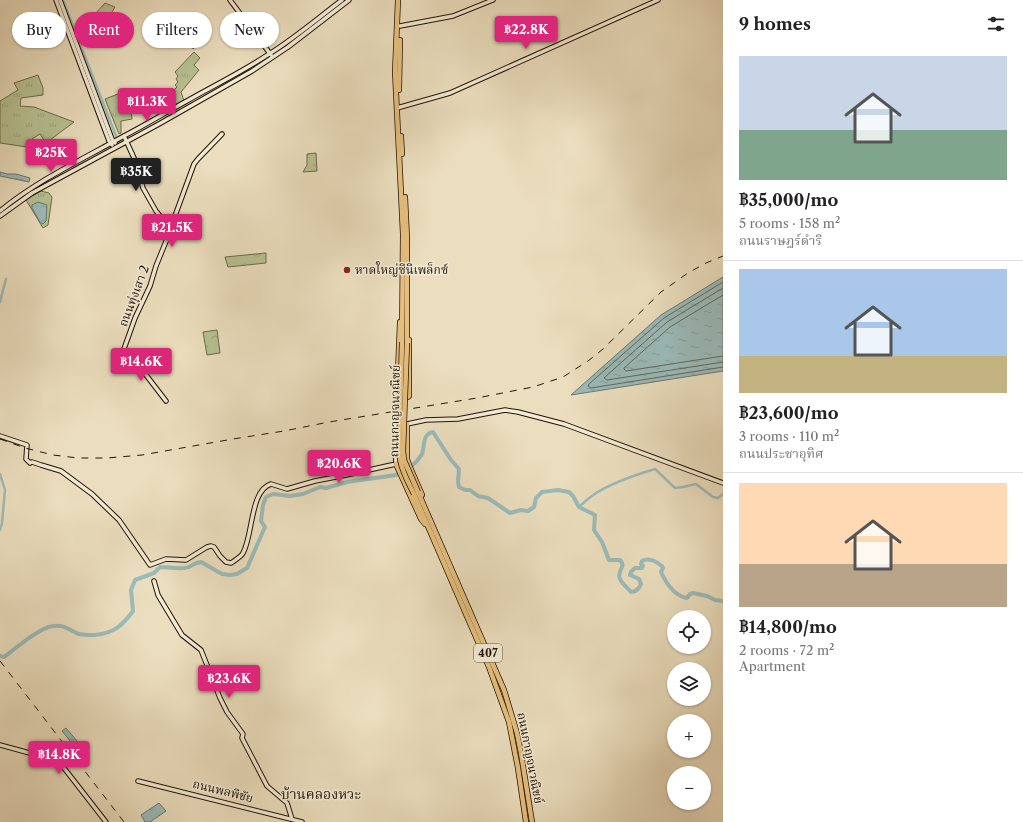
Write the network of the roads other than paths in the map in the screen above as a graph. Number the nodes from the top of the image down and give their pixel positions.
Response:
1 (56, 0) edge
2 (60, 0) edge
3 (230, 0) edge
4 (342, 0) edge
5 (349, 0) edge
6 (399, 0) edge
7 (493, 0) edge
8 (658, 0) edge
9 (337, 6) junction
10 (400, 26) junction
11 (270, 54) junction
12 (273, 58) junction
13 (186, 102) junction
14 (189, 107) junction
15 (398, 108) junction
16 (222, 134) dead end
17 (124, 136) junction
18 (127, 141) junction
19 (112, 143) junction
20 (116, 147) junction
21 (14, 203) junction
22 (0, 211) edge
23 (404, 214) junction
24 (0, 216) edge
25 (171, 229) junction
26 (402, 306) junction
27 (407, 318) junction
28 (404, 342) junction
29 (166, 401) dead end
30 (407, 424) junction
31 (0, 436) edge
32 (396, 464) junction
33 (723, 483) edge
34 (432, 530) junction
35 (154, 581) dead end
36 (514, 733) junction
37 (0, 745) edge
38 (138, 781) dead end
39 (292, 819) junction
40 (106, 822) edge
41 (302, 822) edge
42 (526, 822) edge
43 (532, 822) edge

1 - 19 street
2 - 19 street
3 - 11 street
4 - 9 street
5 - 9 street
6 - 10 main road, ถนนกาญจนวณิชย์
6 - 15 main road, ถนนกาญจนวณิชย์
7 - 10 street
8 - 15 street
9 - 11 street
9 - 12 street
10 - 15 main road, ถนนกาญจนวณิชย์
11 - 12 street
11 - 13 street
12 - 14 street
13 - 14 street
13 - 17 street
14 - 18 street
15 - 23 main road, ถนนกาญจนวณิชย์
16 - 25 street, ถนนทุ่งเสา 2
17 - 18 street
17 - 19 street
18 - 20 street
18 - 25 street
19 - 20 street
19 - 21 street
20 - 21 street
21 - 22 street
21 - 24 street
23 - 26 main road, ถนนกาญจนวณิชย์
23 - 27 main road, ถนนกาญจนวณิชย์
25 - 29 street, ถนนทุ่งเสา 2
26 - 27 main road
26 - 28 main road, ถนนกาญจนวณิชย์
27 - 28 main road, ถนนกาญจนวณิชย์
28 - 34 main road, ถนนกาญจนวณิชย์ / 407, bridge
30 - 32 street
30 - 33 street
30 - 34 main road, bridge
31 - 32 street
32 - 34 main road
34 - 36 main road, ถนนกาญจนวณิชย์ / 407
35 - 39 street
36 - 42 main road, ถนนกาญจนวณิชย์ / 407
36 - 43 main road, ถนนกาญจนวณิชย์ / 407
37 - 40 street
38 - 39 street, ถนนพลพิชัย
39 - 41 street, ถนนพลพิชัย

